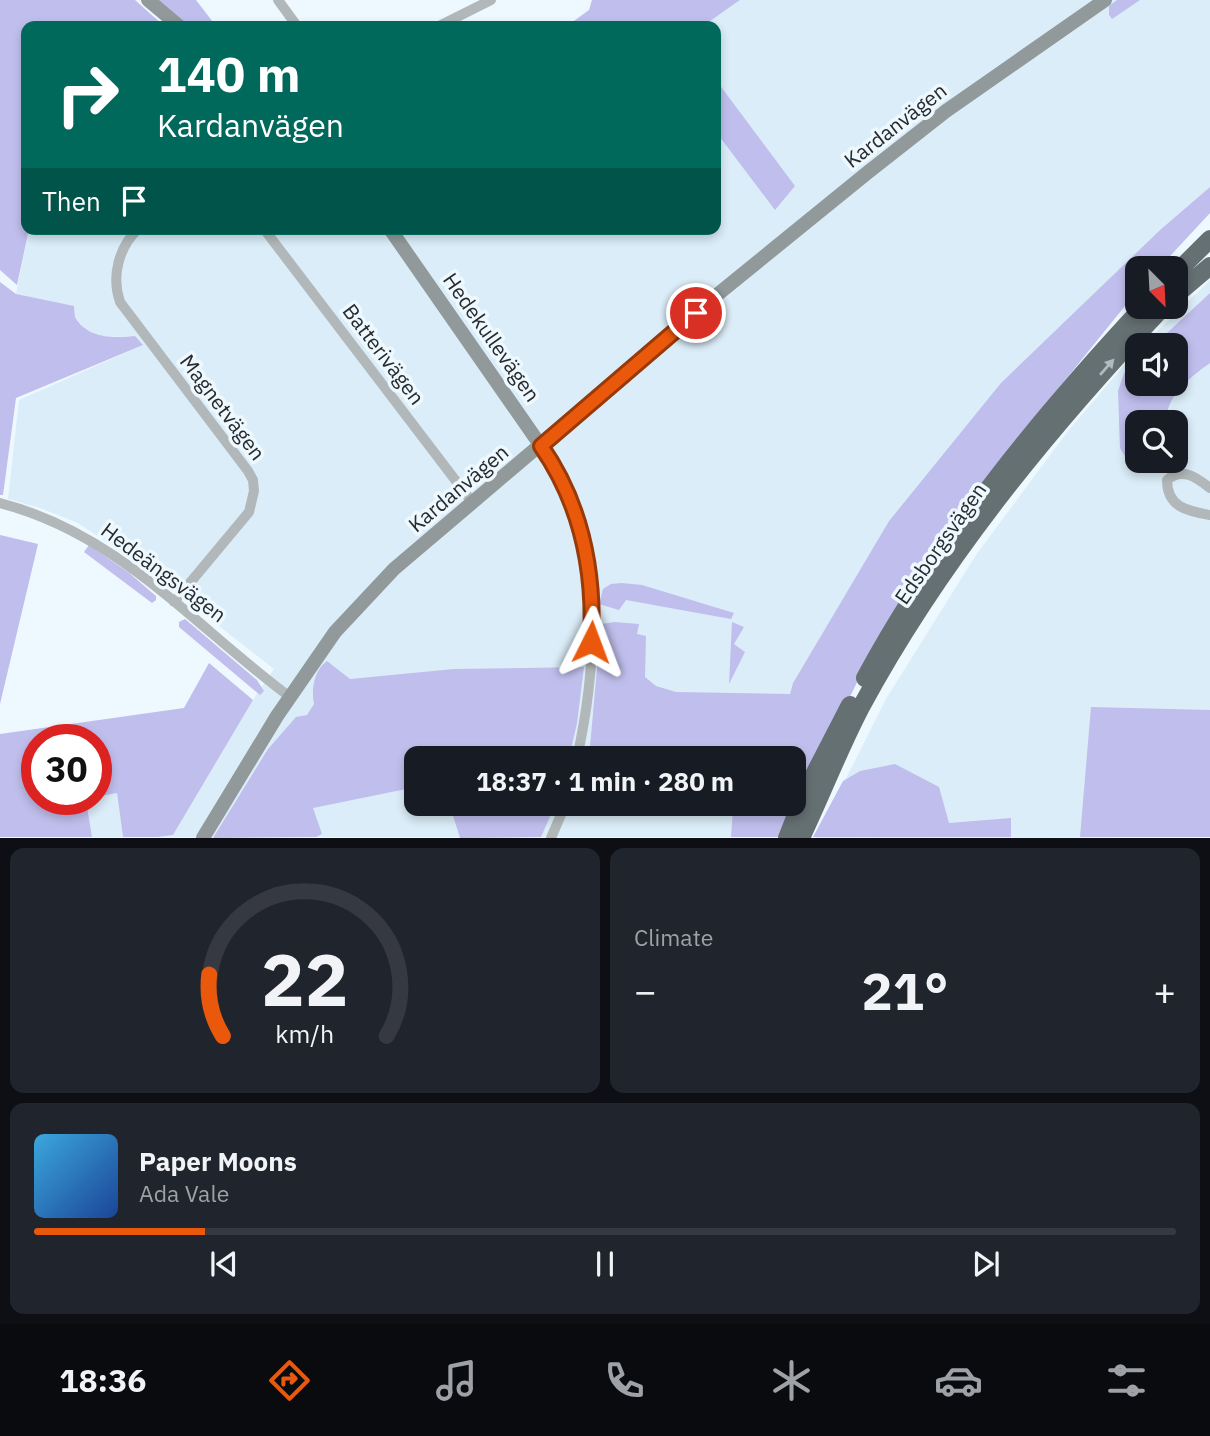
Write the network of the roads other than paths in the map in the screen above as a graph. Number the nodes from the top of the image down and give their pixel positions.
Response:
1 (148, 0) edge
2 (278, 0) edge
3 (491, 0) edge
4 (1105, 0) edge
5 (173, 21) edge
6 (293, 21) edge
7 (449, 21) edge
8 (132, 235) edge
9 (269, 235) edge
10 (394, 235) edge
11 (1210, 239) edge
12 (1188, 261) edge
13 (1210, 266) edge
14 (1188, 285) edge
15 (1132, 319) edge
16 (1152, 319) edge
17 (541, 446) junction
18 (1210, 488) edge
19 (471, 502) junction
20 (0, 503) edge
21 (1210, 516) edge
22 (174, 602) junction
23 (290, 697) junction
24 (580, 746) edge
25 (560, 816) edge
26 (203, 838) edge
27 (551, 838) edge
28 (788, 838) edge
29 (804, 838) edge

1 - 5 street
2 - 6 street
3 - 7 street
4 - 17 street, Kardanvägen
8 - 22 street, Magnetvägen
9 - 19 street, Batterivägen
10 - 17 street, Hedekullevägen
11 - 12 highway
13 - 14 highway
15 - 28 highway, Edsborgsvägen
29 -> 16 highway, Edsborgsvägen
17 - 19 street, Kardanvägen
17 - 24 street, Hedekullevägen
18 - 21 street
19 - 23 street, Kardanvägen
20 - 22 street, Hedeängsvägen
22 - 23 street, Hedeängsvägen
23 - 26 street, Kardanvägen
25 - 27 street

